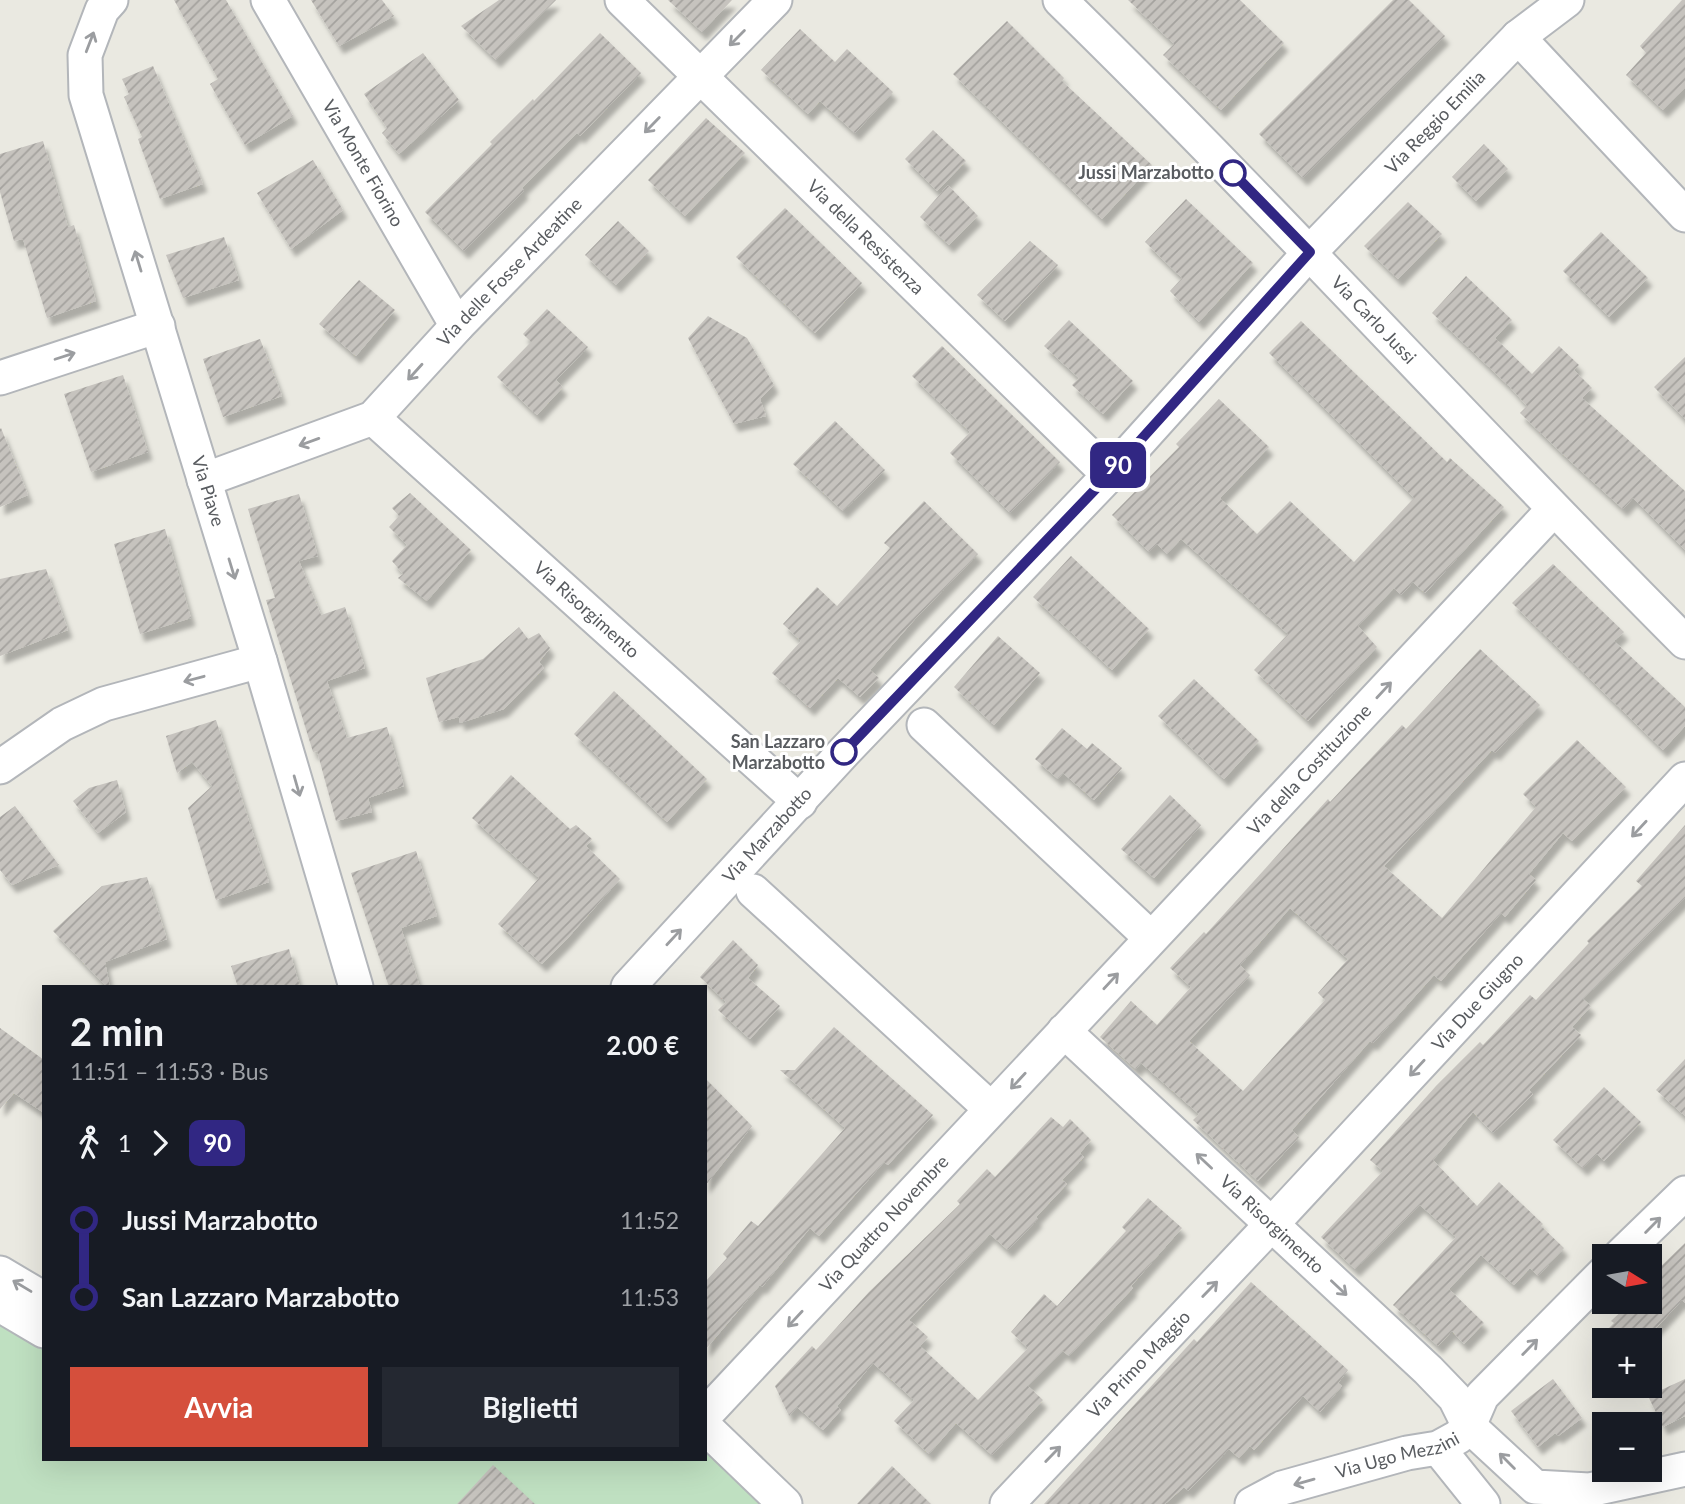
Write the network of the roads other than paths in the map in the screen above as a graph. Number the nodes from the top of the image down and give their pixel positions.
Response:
1 (111, 0) edge
2 (268, 0) edge
3 (622, 0) edge
4 (775, 0) edge
5 (1060, 0) edge
6 (1567, 0) edge
7 (1518, 37) junction
8 (699, 76) junction
9 (1685, 215) edge
10 (1310, 252) junction
11 (158, 326) junction
12 (457, 326) junction
13 (0, 377) edge
14 (373, 418) junction
15 (1109, 475) junction
16 (204, 480) junction
17 (1553, 510) junction
18 (1685, 642) edge
19 (260, 661) junction
20 (924, 725) dead end
21 (0, 767) edge
22 (1685, 779) edge
23 (800, 802) junction
24 (753, 891) dead end
25 (1151, 938) junction
26 (355, 985) edge
27 (630, 985) edge
28 (1064, 1031) junction
29 (992, 1109) junction
30 (1685, 1193) edge
31 (1271, 1225) junction
32 (1632, 1244) edge
33 (0, 1273) edge
34 (1592, 1285) edge
35 (42, 1298) edge
36 (0, 1305) edge
37 (42, 1330) edge
38 (707, 1413) edge
39 (1469, 1426) junction
40 (707, 1429) edge
41 (1438, 1448) junction
42 (1685, 1469) edge
43 (1540, 1496) edge
44 (785, 1504) edge
45 (1006, 1504) edge
46 (1252, 1504) edge
47 (1483, 1504) edge

11 -> 1 street, Via Piave
2 - 12 street, Via Monte Fiorino
3 - 8 street, Via della Resistenza
4 -> 8 street, Via delle Fosse Ardeatine
5 - 10 street, Via Carlo Jussi
6 - 7 street, Via Reggio Emilia
7 - 9 street
7 - 10 street, Via Reggio Emilia
8 -> 12 street, Via delle Fosse Ardeatine
8 - 15 street, Via della Resistenza
10 - 15 street, Via Marzabotto
10 - 17 street, Via Carlo Jussi
13 -> 11 street
11 - 16 street, Via Piave
12 -> 14 street, Via delle Fosse Ardeatine
14 -> 16 street, Via delle Fosse Ardeatine
14 - 23 street, Via Risorgimento
15 - 23 street, Via Marzabotto
16 -> 19 street, Via Piave
17 - 18 street, Via Carlo Jussi
25 -> 17 street, Via della Costituzione
19 -> 21 street
19 -> 26 street, Via Piave
20 - 25 street
22 -> 31 street, Via Due Giugno
27 -> 23 street, Via Marzabotto
24 - 29 street
28 -> 25 street, Via della Costituzione
28 -> 29 street, Via Quattro Novembre
31 -> 28 street, Via Risorgimento
29 -> 38 street, Via Quattro Novembre
32 -> 30 street
31 -> 39 street, Via Risorgimento
45 -> 31 street, Via Primo Maggio
35 -> 33 street
39 -> 34 street
36 - 37 street
39 - 41 street, Via Ugo Mezzini
43 -> 39 street, Via Ugo Mezzini
40 - 44 street
41 -> 46 street, Via Ugo Mezzini
41 - 47 street
42 - 43 street, Via Ugo Mezzini

